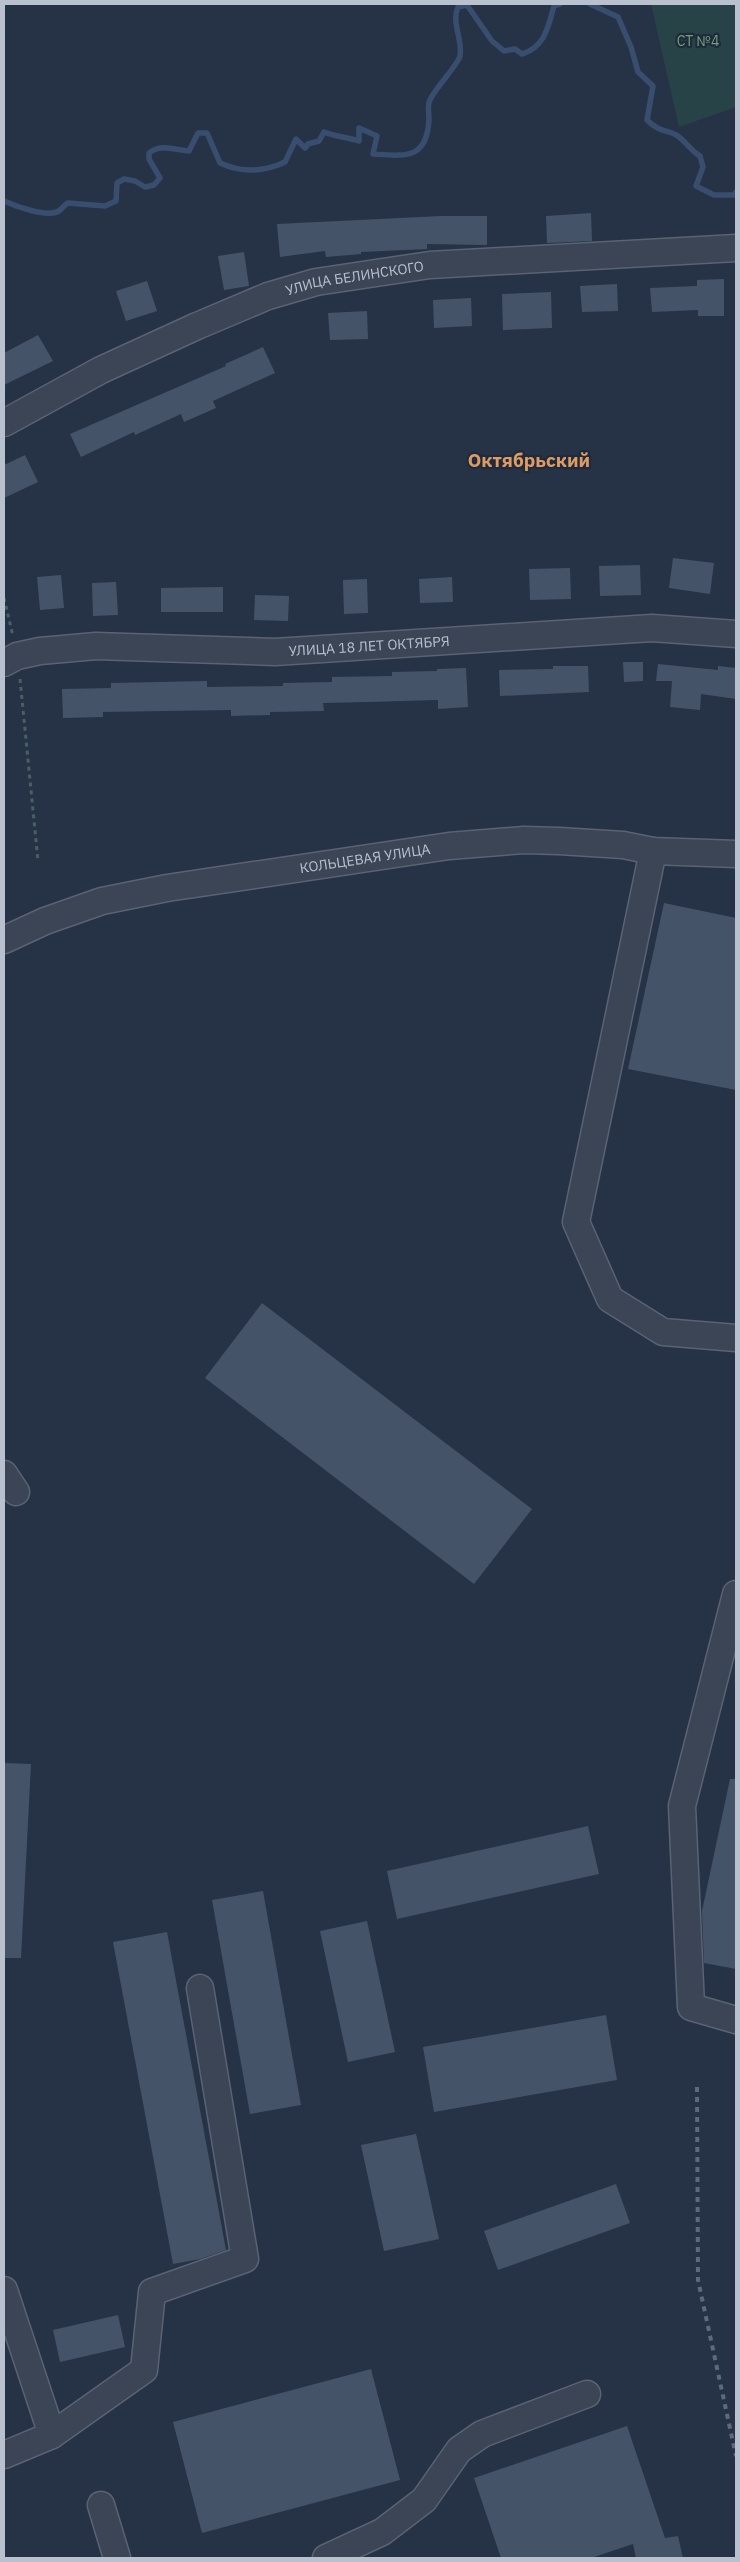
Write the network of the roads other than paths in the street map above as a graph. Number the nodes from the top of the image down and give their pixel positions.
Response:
1 (736, 248) edge
2 (4, 423) edge
3 (736, 634) edge
4 (11, 660) edge
5 (653, 850) junction
6 (736, 854) edge
7 (4, 940) edge
8 (736, 1338) edge
9 (736, 1594) edge
10 (200, 1988) dead end
11 (736, 2020) edge
12 (4, 2290) edge
13 (587, 2394) dead end
14 (52, 2435) junction
15 (4, 2455) edge
16 (101, 2505) dead end
17 (117, 2558) edge
18 (326, 2558) edge

1 - 2 street, УЛИЦА БЕЛИНСКОГО
3 - 4 street, УЛИЦА 18 ЛЕТ ОКТЯБРЯ
5 - 6 street, КОЛЬЦЕВАЯ УЛИЦА
5 - 7 street, КОЛЬЦЕВАЯ УЛИЦА
5 - 8 street
9 - 11 street
10 - 14 street
12 - 14 street
13 - 18 street
14 - 15 street
16 - 17 street

